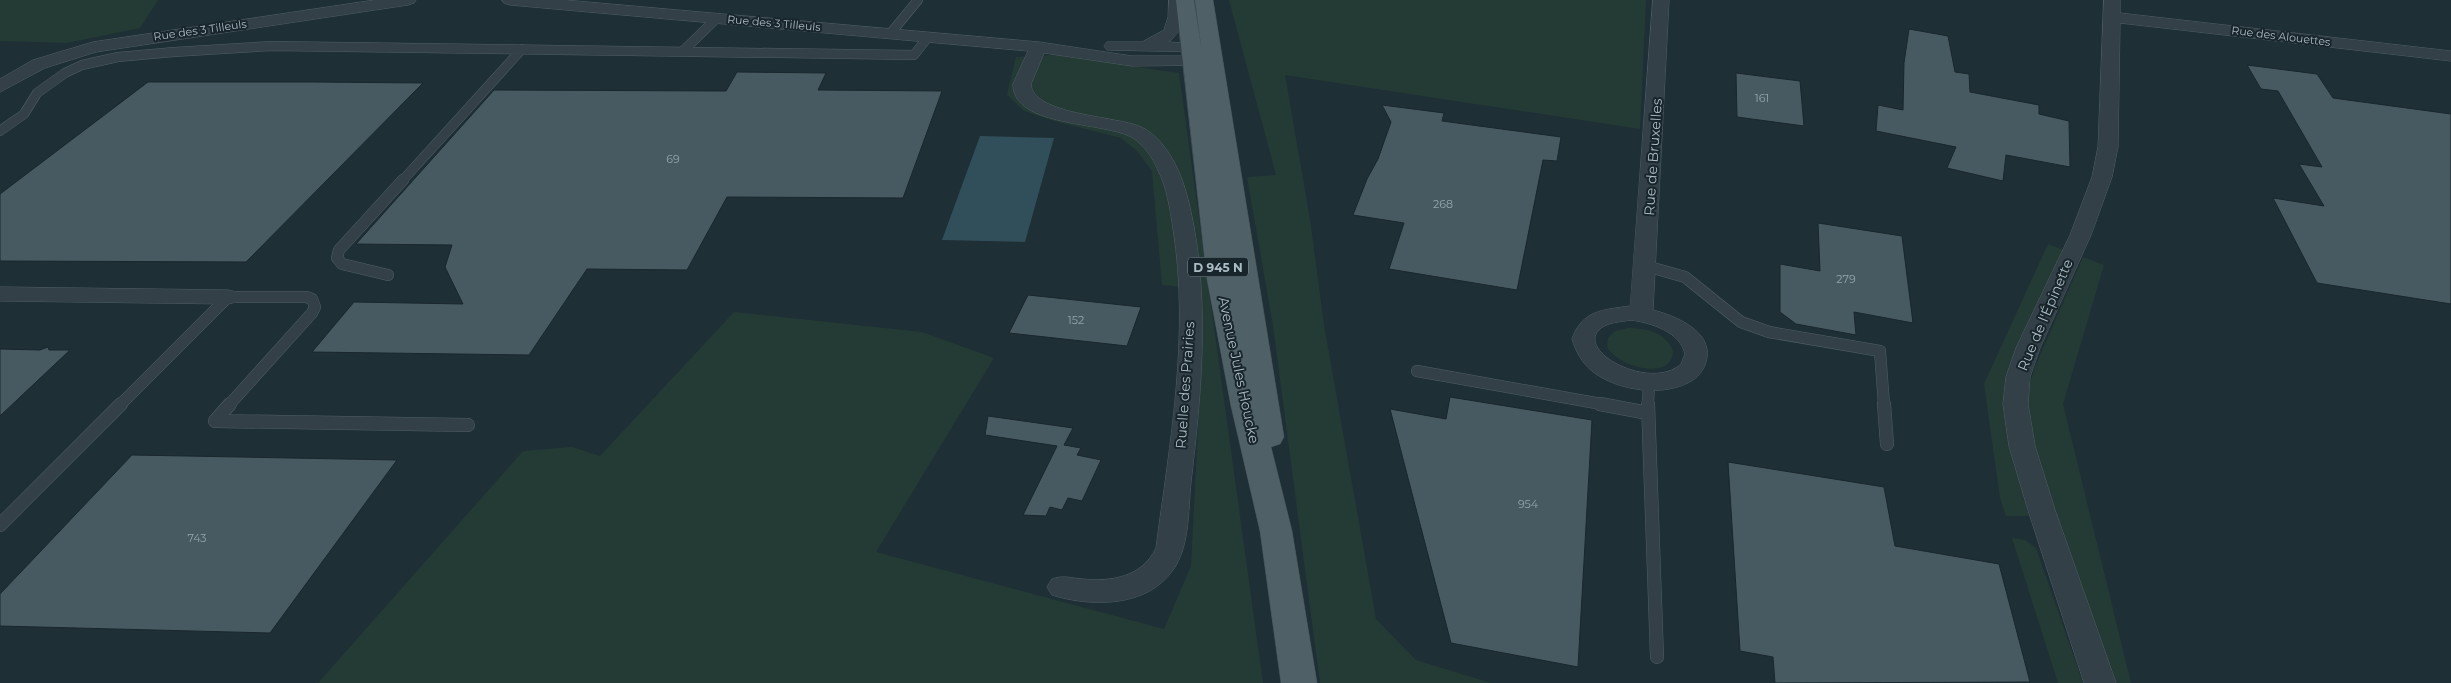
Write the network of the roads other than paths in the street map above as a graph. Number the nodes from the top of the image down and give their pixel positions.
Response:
1 (408, 0) edge
2 (510, 0) edge
3 (918, 0) edge
4 (1177, 0) edge
5 (1184, 0) edge
6 (1204, 0) edge
7 (1660, 0) edge
8 (2112, 8) edge
9 (717, 18) junction
10 (890, 34) junction
11 (928, 37) junction
12 (1146, 45) junction
13 (1039, 47) junction
14 (522, 49) junction
15 (683, 51) junction
16 (1202, 55) junction
17 (2451, 56) edge
18 (0, 87) edge
19 (0, 131) edge
20 (1646, 266) junction
21 (388, 275) dead end
22 (0, 294) edge
23 (228, 296) junction
24 (1642, 314) junction
25 (1417, 370) dead end
26 (1649, 382) junction
27 (1648, 413) junction
28 (468, 425) dead end
29 (1887, 444) dead end
30 (0, 525) edge
31 (1062, 587) dead end
32 (1657, 657) dead end
33 (1299, 683) edge
34 (2100, 683) edge

1 - 18 street, Rue des 3 Tilleuls
2 - 9 street, Rue des 3 Tilleuls
3 - 10 lane
4 - 12 street
5 - 16 main road, Avenue Jules Houcke / D 945 N
6 - 16 main road, Avenue Jules Houcke / D 945 N
7 - 20 street, Rue de Bruxelles
8 - 17 street, Rue des Alouettes
8 - 34 street, Rue de l'Épinette
9 - 10 street, Rue des 3 Tilleuls
9 - 15 lane
10 - 11 street, Rue des 3 Tilleuls
11 - 13 street, Rue des 3 Tilleuls
11 - 15 lane
12 - 13 street, Rue des 3 Tilleuls
12 - 16 street, Rue des 3 Tilleuls
13 - 16 street, Rue des 3 Tilleuls
13 - 31 street, Ruelle des Prairies
14 - 15 lane
14 - 19 lane
14 - 21 lane
16 - 33 main road, Avenue Jules Houcke / D 945 N
20 - 24 street, Rue de Bruxelles
20 - 29 lane
22 - 23 street
23 - 28 lane
23 - 30 lane
24 - 26 street
24 - 26 street
25 - 27 lane
26 - 27 lane
27 - 32 lane

